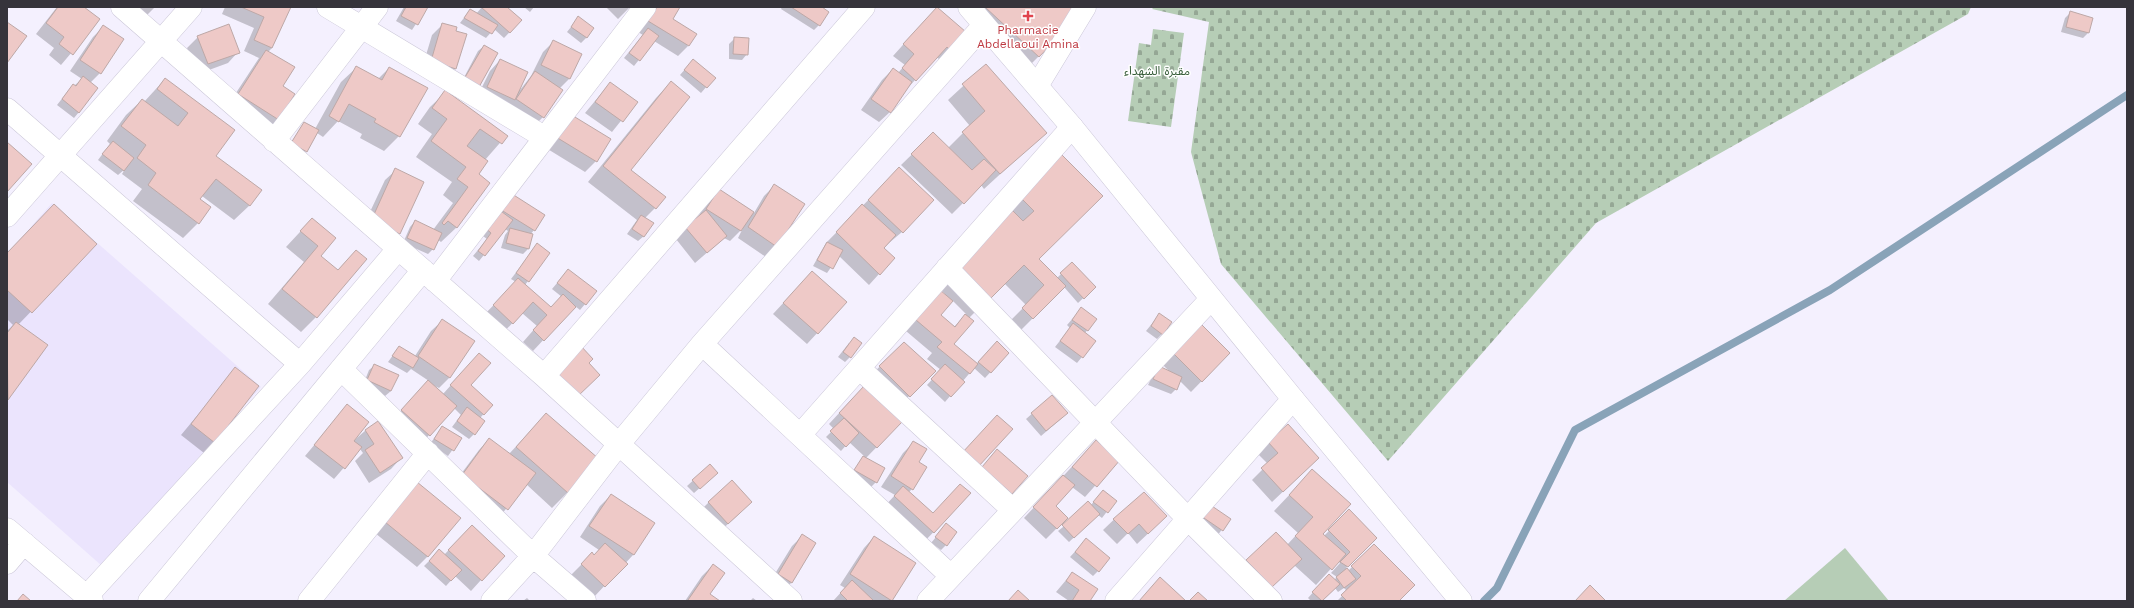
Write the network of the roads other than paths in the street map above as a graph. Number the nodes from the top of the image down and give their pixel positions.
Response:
1 (122, 7) edge
2 (191, 7) edge
3 (328, 7) edge
4 (377, 7) edge
5 (645, 7) edge
6 (864, 7) edge
7 (969, 7) edge
8 (1085, 7) edge
9 (984, 25) junction
10 (361, 27) junction
11 (161, 41) junction
12 (1037, 86) junction
13 (7, 109) edge
14 (1072, 127) junction
15 (544, 137) junction
16 (274, 141) junction
17 (60, 156) junction
18 (7, 216) edge
19 (398, 249) junction
20 (947, 268) junction
21 (429, 276) junction
22 (1211, 298) junction
23 (702, 344) junction
24 (300, 364) junction
25 (859, 368) junction
26 (341, 369) junction
27 (544, 376) junction
28 (1293, 399) junction
29 (1096, 421) junction
30 (800, 435) junction
31 (619, 444) junction
32 (428, 453) junction
33 (1013, 510) junction
34 (1188, 518) junction
35 (7, 529) edge
36 (24, 543) junction
37 (533, 556) junction
38 (7, 563) edge
39 (951, 576) junction
40 (1457, 596) edge
41 (90, 599) edge
42 (149, 601) edge
43 (309, 601) edge
44 (492, 601) edge
45 (585, 601) edge
46 (791, 601) edge
47 (928, 601) edge
48 (1116, 601) edge
49 (1271, 601) edge

1 - 11 street
2 - 11 street
3 - 10 street
4 - 10 street
5 - 15 street
6 - 27 street
7 - 9 street
8 - 12 street
9 - 12 street
9 - 23 street
10 - 15 street
10 - 16 street
11 - 16 street
11 - 17 street
12 - 14 street
13 - 17 street
14 - 20 street
14 - 22 street
15 - 21 street
16 - 19 street
17 - 18 street
17 - 24 street
19 - 21 street
19 - 24 street
20 - 25 street
20 - 29 street
21 - 26 street
21 - 27 street
22 - 28 street
22 - 29 street
23 - 30 street
23 - 31 street
24 - 41 street
25 - 30 street
25 - 33 street
26 - 32 street
26 - 42 street
27 - 31 street
28 - 34 street
28 - 40 street
29 - 33 street
29 - 34 street
30 - 39 street
31 - 37 street
31 - 46 street
32 - 37 street
32 - 43 street
33 - 39 street
34 - 48 street
34 - 49 street
35 - 36 street
36 - 38 street
36 - 41 street
37 - 44 street
37 - 45 street
39 - 47 street

